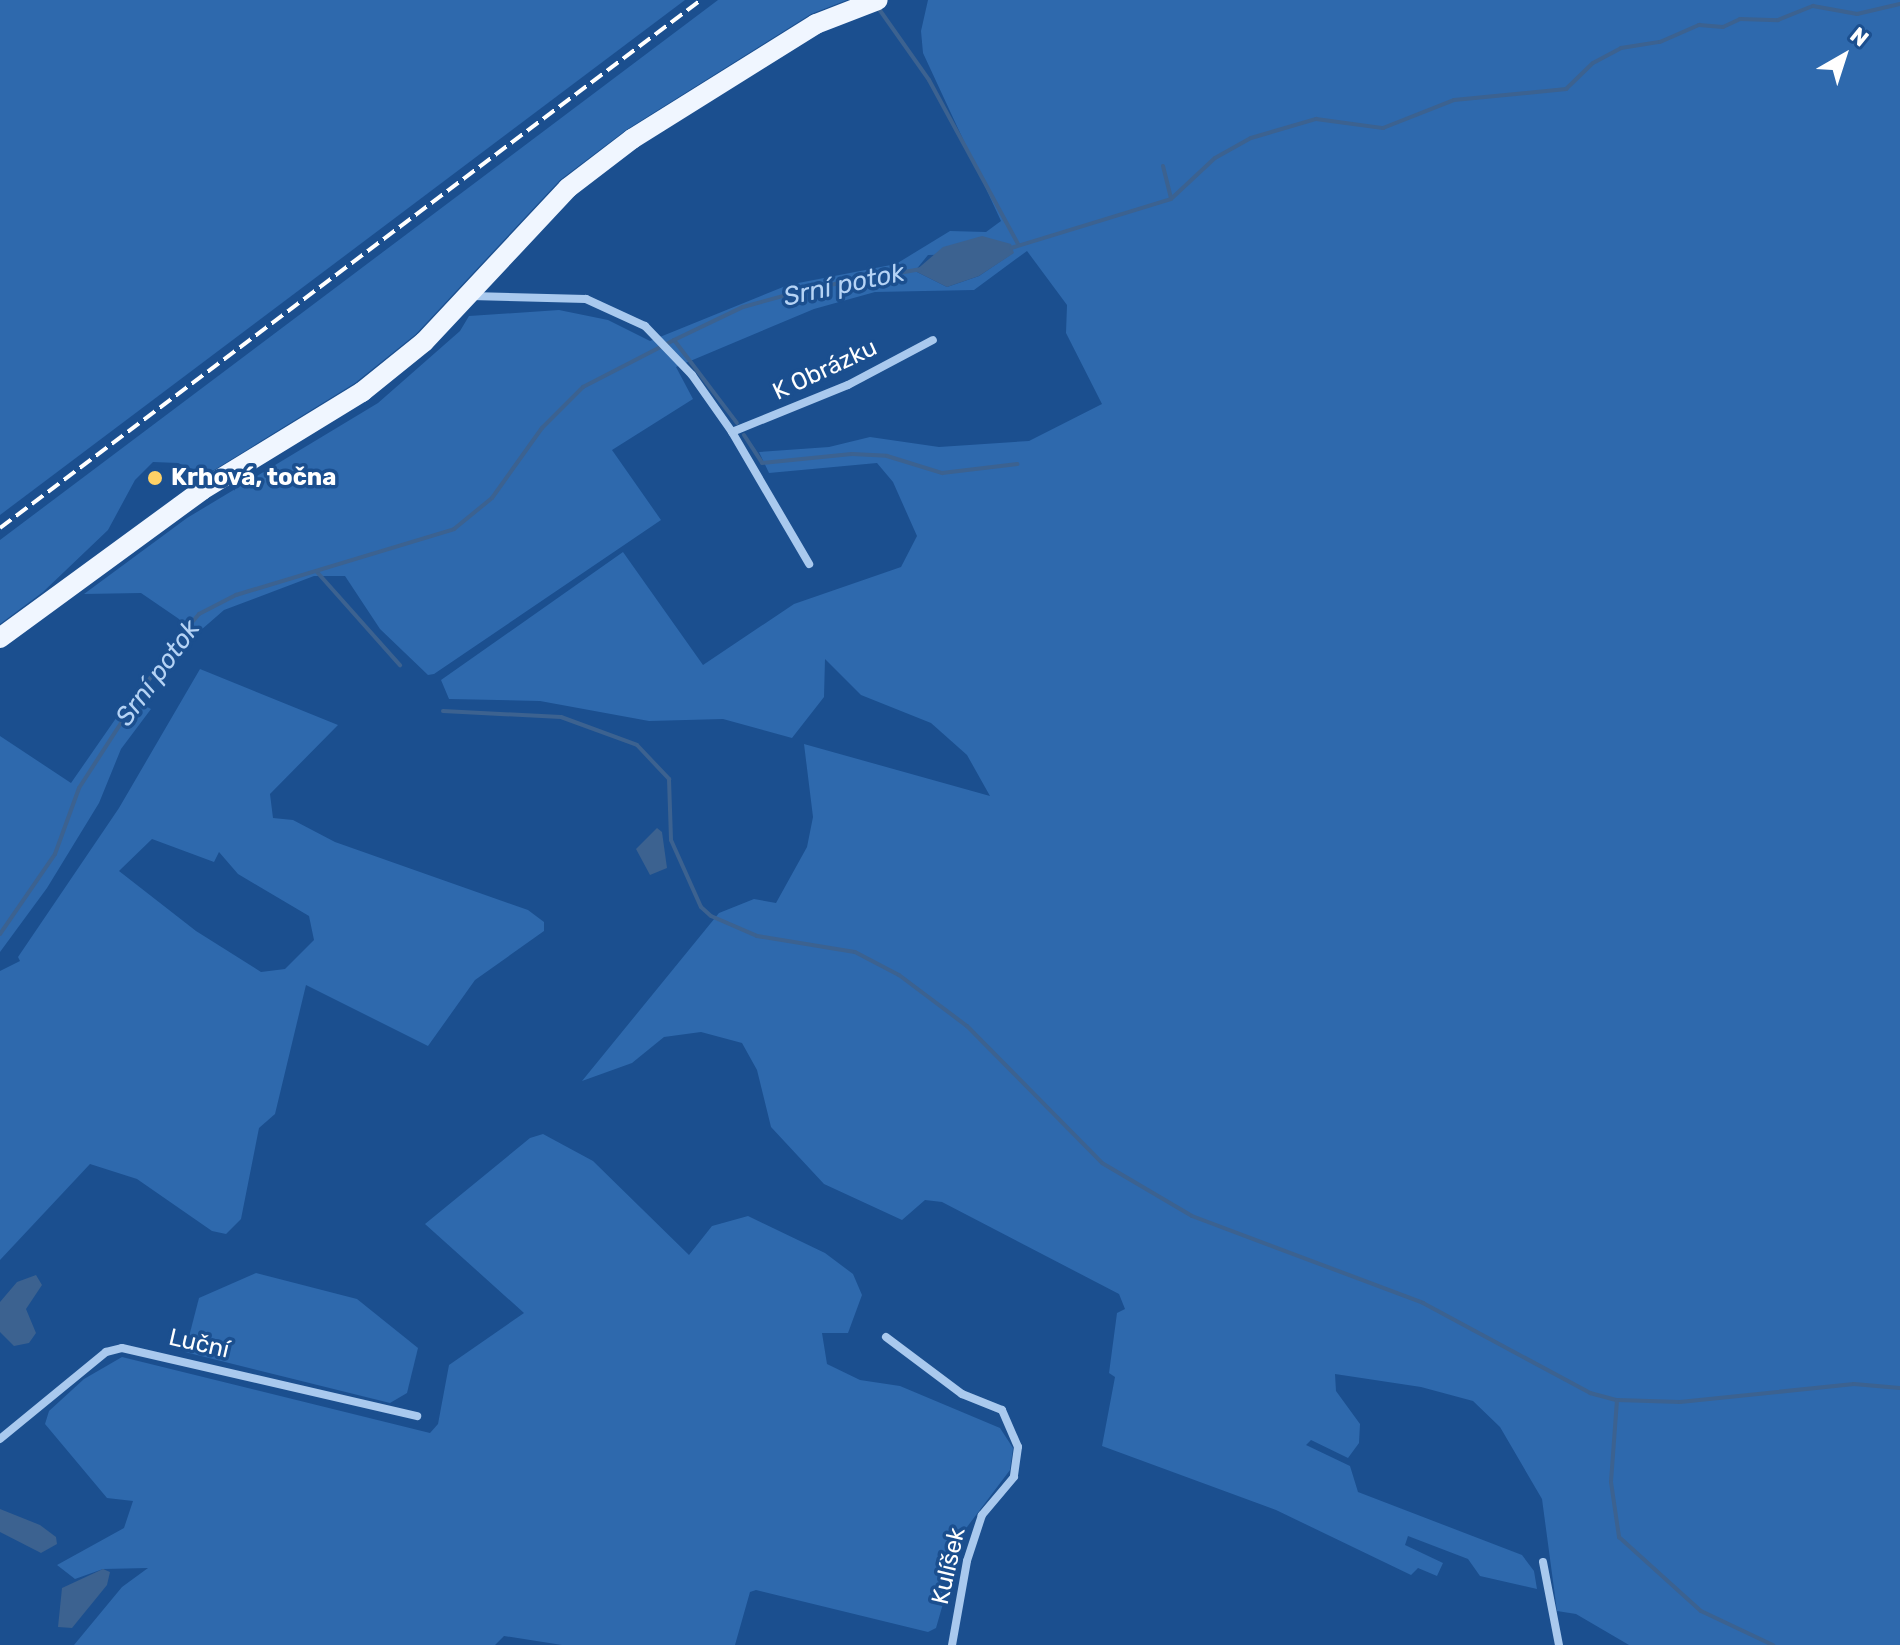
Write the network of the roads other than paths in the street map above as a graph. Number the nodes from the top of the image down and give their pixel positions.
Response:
1 (878, 0) edge
2 (470, 295) junction
3 (933, 340) dead end
4 (732, 432) junction
5 (809, 564) dead end
6 (0, 638) edge
7 (886, 1337) dead end
8 (417, 1416) dead end
9 (0, 1439) edge
10 (1543, 1562) dead end
11 (952, 1645) edge
12 (1559, 1645) edge

1 - 2 main road
2 - 4 street
2 - 6 main road
3 - 4 street, K Obrázku
4 - 5 street
7 - 11 street, Kulíšek
8 - 9 street, Luční
10 - 12 street

